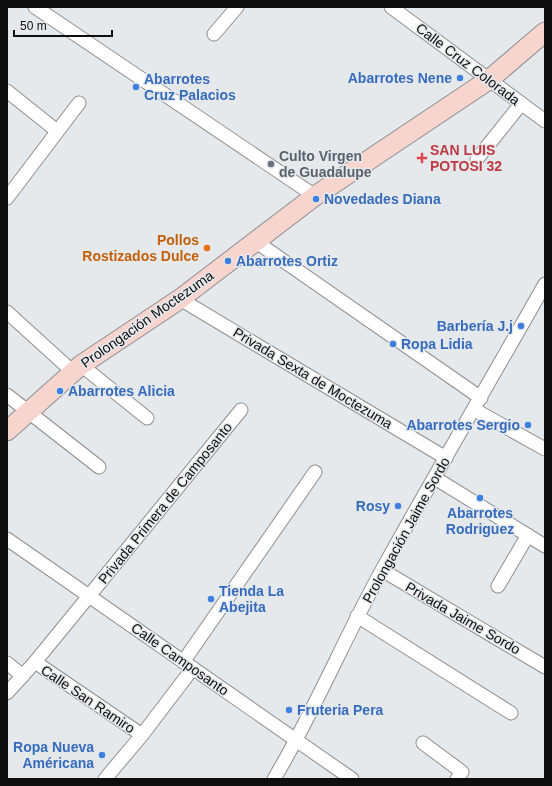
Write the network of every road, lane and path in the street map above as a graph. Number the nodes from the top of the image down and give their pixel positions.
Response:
1 (35, 7) edge
2 (237, 7) edge
3 (391, 7) edge
4 (545, 32) edge
5 (214, 34) dead end
6 (490, 79) junction
7 (7, 91) edge
8 (79, 103) dead end
9 (521, 104) junction
10 (545, 121) edge
11 (57, 131) junction
12 (477, 159) dead end
13 (315, 196) junction
14 (7, 198) edge
15 (255, 241) junction
16 (545, 284) edge
17 (180, 299) junction
18 (7, 312) edge
19 (77, 369) junction
20 (7, 395) edge
21 (481, 398) junction
22 (241, 410) dead end
23 (474, 410) junction
24 (28, 412) junction
25 (147, 418) dead end
26 (7, 431) edge
27 (544, 446) edge
28 (446, 458) junction
29 (99, 468) dead end
30 (315, 472) dead end
31 (435, 478) junction
32 (528, 535) junction
33 (7, 539) edge
34 (545, 546) edge
35 (382, 570) junction
36 (498, 586) dead end
37 (89, 596) junction
38 (358, 616) junction
39 (35, 662) junction
40 (7, 663) edge
41 (188, 665) junction
42 (545, 667) edge
43 (23, 676) junction
44 (7, 693) edge
45 (511, 713) dead end
46 (142, 735) junction
47 (297, 740) junction
48 (423, 743) dead end
49 (105, 779) edge
50 (274, 779) edge
51 (352, 779) edge
52 (457, 779) edge

1 - 13 street
2 - 5 street
3 - 6 street, Calle Cruz Colorada
4 - 6 main road, Prolongación Moctezuma
6 - 9 street, Calle Cruz Colorada
6 - 13 main road, Prolongación Moctezuma
7 - 11 street
8 - 11 street
9 - 10 street, Calle Cruz Colorada
9 - 12 street
11 - 14 street
13 - 15 main road, Prolongación Moctezuma
15 - 17 main road, Prolongación Moctezuma
15 - 21 street
16 - 21 street, Prolongación Jaime Sordo
17 - 19 main road, Prolongación Moctezuma
17 - 28 street, Privada Sexta de Moctezuma
18 - 19 street
19 - 24 main road, Prolongación Moctezuma
19 - 25 street
20 - 24 street
21 - 23 street, Prolongación Jaime Sordo
22 - 37 street, Privada Primera de Camposanto
23 - 27 street
23 - 28 street, Prolongación Jaime Sordo
24 - 26 main road, Prolongación Moctezuma
24 - 29 street
28 - 31 street, Prolongación Jaime Sordo
30 - 41 street
31 - 32 street
31 - 35 street, Prolongación Jaime Sordo
32 - 34 street
32 - 36 street
33 - 37 street, Calle Camposanto
35 - 38 street, Prolongación Jaime Sordo
35 - 42 street, Privada Jaime Sordo
37 - 39 street, Privada Primera de Camposanto
37 - 41 street, Calle Camposanto
38 - 45 street
38 - 47 street, Prolongación Jaime Sordo
39 - 43 street, Privada Primera de Camposanto
39 - 46 street, Calle San Ramiro
40 - 43 street
41 - 46 street
41 - 47 street, Calle Camposanto
43 - 44 street, Privada Primera de Camposanto
46 - 49 street
47 - 50 street, Prolongación Jaime Sordo
47 - 51 street, Calle Camposanto
48 - 52 street

